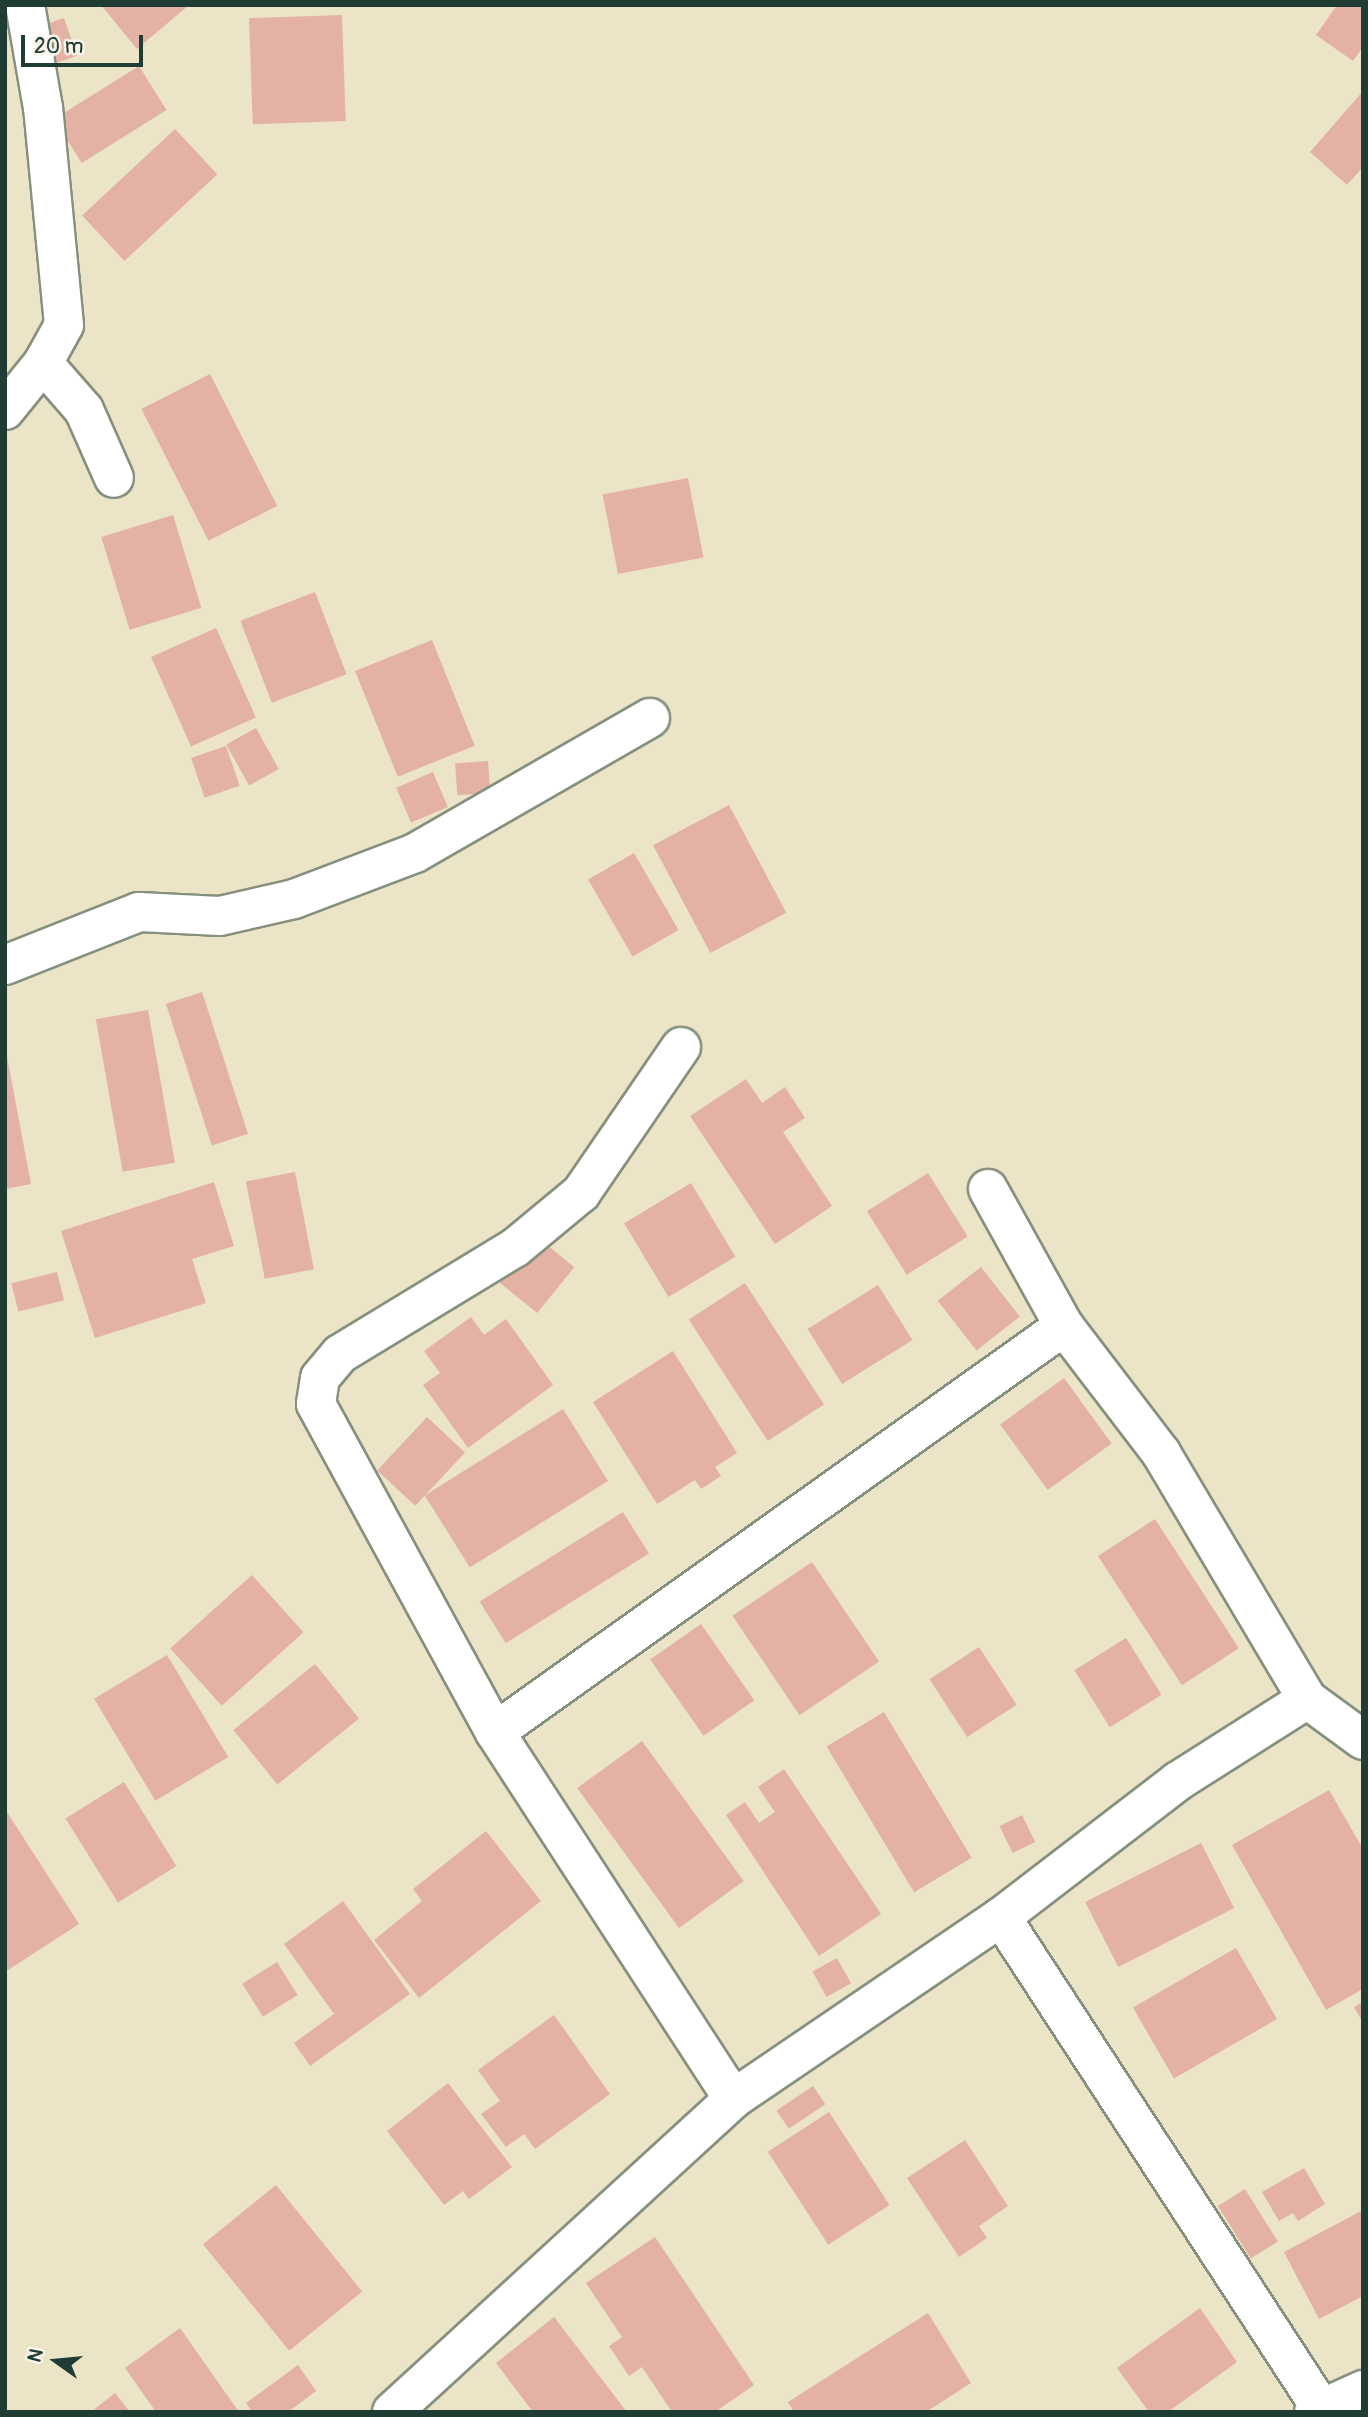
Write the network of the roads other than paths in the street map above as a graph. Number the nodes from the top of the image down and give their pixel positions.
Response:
1 (25, 5) edge
2 (44, 363) junction
3 (5, 410) edge
4 (114, 478) dead end
5 (650, 718) dead end
6 (5, 965) edge
7 (681, 1046) dead end
8 (988, 1189) dead end
9 (1065, 1326) junction
10 (1307, 1699) junction
11 (495, 1732) junction
12 (1363, 1740) edge
13 (1001, 1917) junction
14 (733, 2099) junction
15 (1363, 2389) edge
16 (1317, 2410) edge
17 (392, 2412) edge

1 - 2 street
2 - 3 street
2 - 4 street
5 - 6 street
7 - 11 street
8 - 9 street
9 - 10 street
9 - 11 street
10 - 12 street
10 - 13 street
11 - 14 street
13 - 14 street
13 - 16 street
14 - 17 street
15 - 16 street

